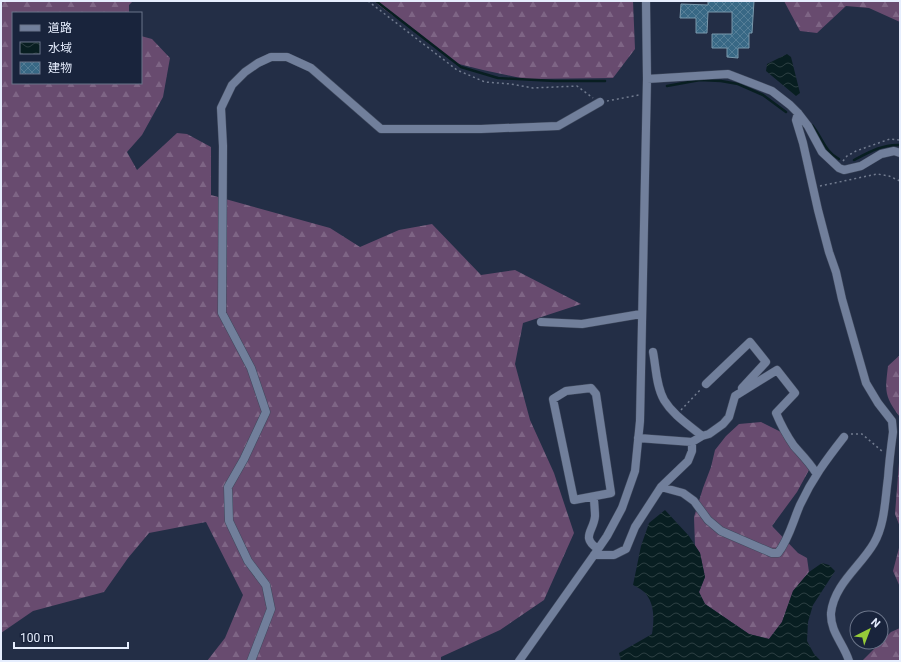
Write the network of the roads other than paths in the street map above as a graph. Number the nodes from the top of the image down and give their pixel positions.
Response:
1 (646, 1) edge
2 (647, 80) junction
3 (600, 102) road end
4 (798, 113) junction
5 (900, 153) edge
6 (641, 314) junction
7 (541, 322) dead end
8 (653, 352) dead end
9 (706, 384) road end
10 (735, 396) junction
11 (702, 436) junction
12 (844, 437) road end
13 (638, 438) junction
14 (692, 442) junction
15 (816, 473) junction
16 (661, 487) junction
17 (594, 497) junction
18 (596, 552) junction
19 (523, 660) edge
20 (251, 661) edge
21 (849, 661) edge

1 - 2 street
2 - 4 street
2 - 6 street
3 - 20 street
4 - 5 street
4 - 21 street
6 - 7 street
6 - 13 street
8 - 11 street
9 - 10 street
10 - 11 street
10 - 15 street
11 - 14 street
12 - 15 street
13 - 14 street
13 - 18 street
14 - 16 street
15 - 16 street
16 - 18 street
17 - 17 street
17 - 18 street
18 - 19 street

